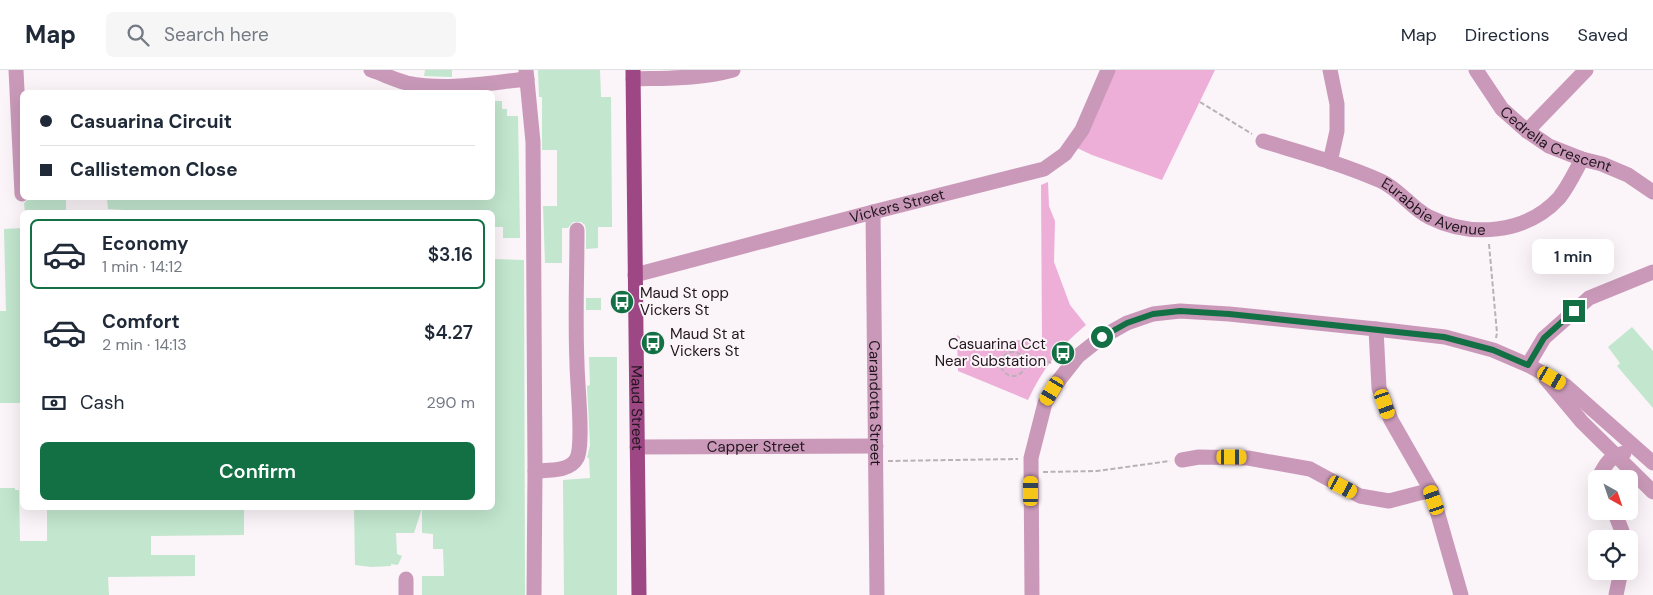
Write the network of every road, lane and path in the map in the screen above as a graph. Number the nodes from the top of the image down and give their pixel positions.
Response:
1 (16, 70) edge
2 (370, 70) edge
3 (732, 70) edge
4 (1108, 70) edge
5 (1330, 70) edge
6 (1476, 70) edge
7 (1586, 70) edge
8 (633, 74) edge
9 (527, 75) edge
10 (1200, 102) dead end
11 (1527, 131) junction
12 (1263, 141) joint
13 (20, 153) edge
14 (1582, 159) junction
15 (1330, 162) junction
16 (1653, 192) edge
17 (873, 212) junction
18 (577, 230) dead end
19 (1488, 230) junction
20 (1653, 272) edge
21 (635, 275) junction
22 (1376, 329) junction
23 (1493, 350) junction
24 (1051, 363) dead end
25 (1025, 366) junction
26 (1533, 368) junction
27 (637, 447) junction
28 (876, 453) junction
29 (1615, 454) junction
30 (1182, 460) joint
31 (1653, 464) edge
32 (1031, 465) junction
33 (1603, 470) edge
34 (535, 471) junction
35 (1431, 490) junction
36 (1653, 492) edge
37 (406, 579) dead end
38 (1619, 580) edge
39 (406, 595) edge
40 (534, 595) edge
41 (639, 595) edge
42 (877, 595) edge
43 (1032, 595) edge
44 (1461, 595) edge
45 (1616, 595) edge

1 - 13 street
2 - 9 street
3 - 8 street
4 - 17 street, Vickers Street
5 - 15 street
6 - 11 street, Cedrella Crescent
7 - 11 street
8 - 21 main road, Maud Street
9 - 34 street
10 - 12 path
11 - 14 street, Cedrella Crescent
12 - 15 street, Eurabbie Avenue
14 - 16 street, Cedrella Crescent
14 - 19 street, Eurabbie Avenue
15 - 19 street, Eurabbie Avenue
17 - 21 street, Vickers Street
17 - 28 street, Carandotta Street
18 - 34 street
19 - 23 path
20 - 26 street
21 - 27 main road, Maud Street
22 - 23 street
22 - 32 street
22 - 35 street
23 - 26 street
24 - 25 path
25 - 25 path
26 - 29 street
26 - 31 street
27 - 28 street, Capper Street
27 - 41 main road, Maud Street
28 - 32 path
28 - 42 street, Carandotta Street
29 - 31 street
29 - 33 street
29 - 36 street
30 - 32 path
30 - 35 street
32 - 43 street
34 - 40 street
35 - 44 street
37 - 39 street
38 - 45 street

